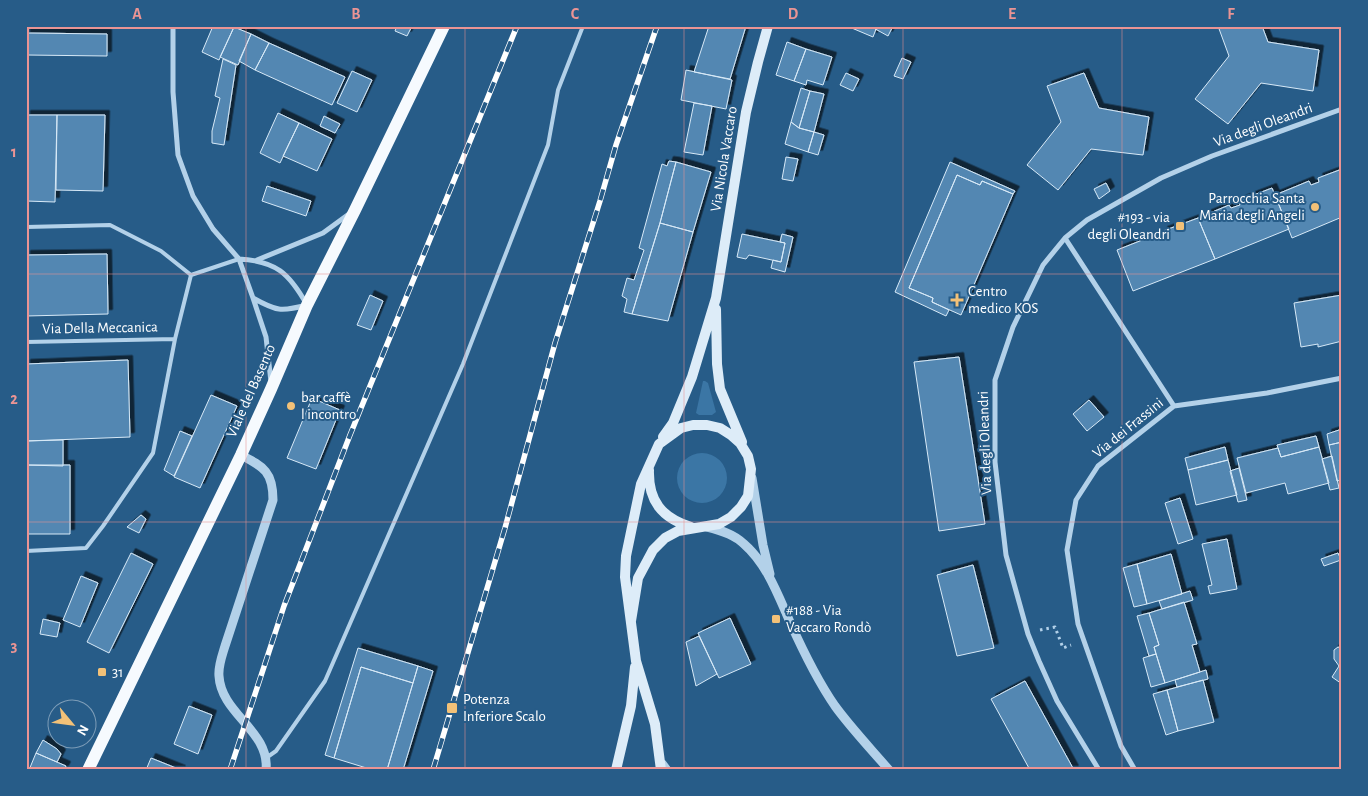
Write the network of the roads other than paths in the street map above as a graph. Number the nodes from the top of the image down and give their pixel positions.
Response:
1 (173, 26) edge
2 (444, 26) edge
3 (583, 26) edge
4 (768, 26) edge
5 (1342, 109) edge
6 (355, 210) junction
7 (26, 227) edge
8 (1066, 238) junction
9 (239, 259) junction
10 (257, 260) junction
11 (191, 275) junction
12 (253, 298) junction
13 (716, 298) junction
14 (307, 305) junction
15 (174, 338) junction
16 (26, 342) edge
17 (1342, 378) edge
18 (271, 390) junction
19 (1174, 406) junction
20 (659, 444) junction
21 (241, 455) junction
22 (748, 456) junction
23 (649, 469) junction
24 (751, 469) junction
25 (693, 527) junction
26 (706, 527) junction
27 (26, 551) edge
28 (774, 586) junction
29 (631, 621) junction
30 (636, 661) junction
31 (658, 751) junction
32 (266, 758) junction
33 (88, 770) edge
34 (266, 770) edge
35 (616, 770) edge
36 (661, 770) edge
37 (670, 770) edge
38 (889, 770) edge
39 (1099, 770) edge
40 (1135, 770) edge

1 - 9 street
2 - 6 main road, Viale del Basento
3 - 32 lane
4 - 13 main road, Via Nicola Vaccaro
5 - 8 street, Via degli Oleandri
6 - 10 street
6 - 14 main road, Viale del Basento
7 - 11 lane
8 - 19 street
8 - 39 street, Via degli Oleandri
9 - 10 street
9 - 11 lane
9 - 12 street
10 - 14 street
11 - 15 lane, Via Della Meccanica
12 - 14 street
12 - 18 street
13 - 20 main road, Via Nicola Vaccaro
13 - 22 main road, Via Nicola Vaccaro
14 - 18 main road, Viale del Basento
15 - 16 lane, Via Della Meccanica
15 - 27 lane, Via Della Meccanica
17 - 19 street, Via dei Frassini
18 - 21 main road, Viale del Basento
19 - 40 street, Via dei Frassini
20 - 22 main road
20 - 23 main road
21 - 32 street
21 - 33 main road, Viale del Basento
22 - 24 main road
23 - 25 main road
23 - 29 main road
24 - 26 main road
24 - 28 street
25 - 26 main road
25 - 29 main road
26 - 28 street
28 - 38 street
29 - 30 main road
30 - 31 main road
30 - 35 main road
31 - 36 main road
31 - 37 lane
32 - 34 street

